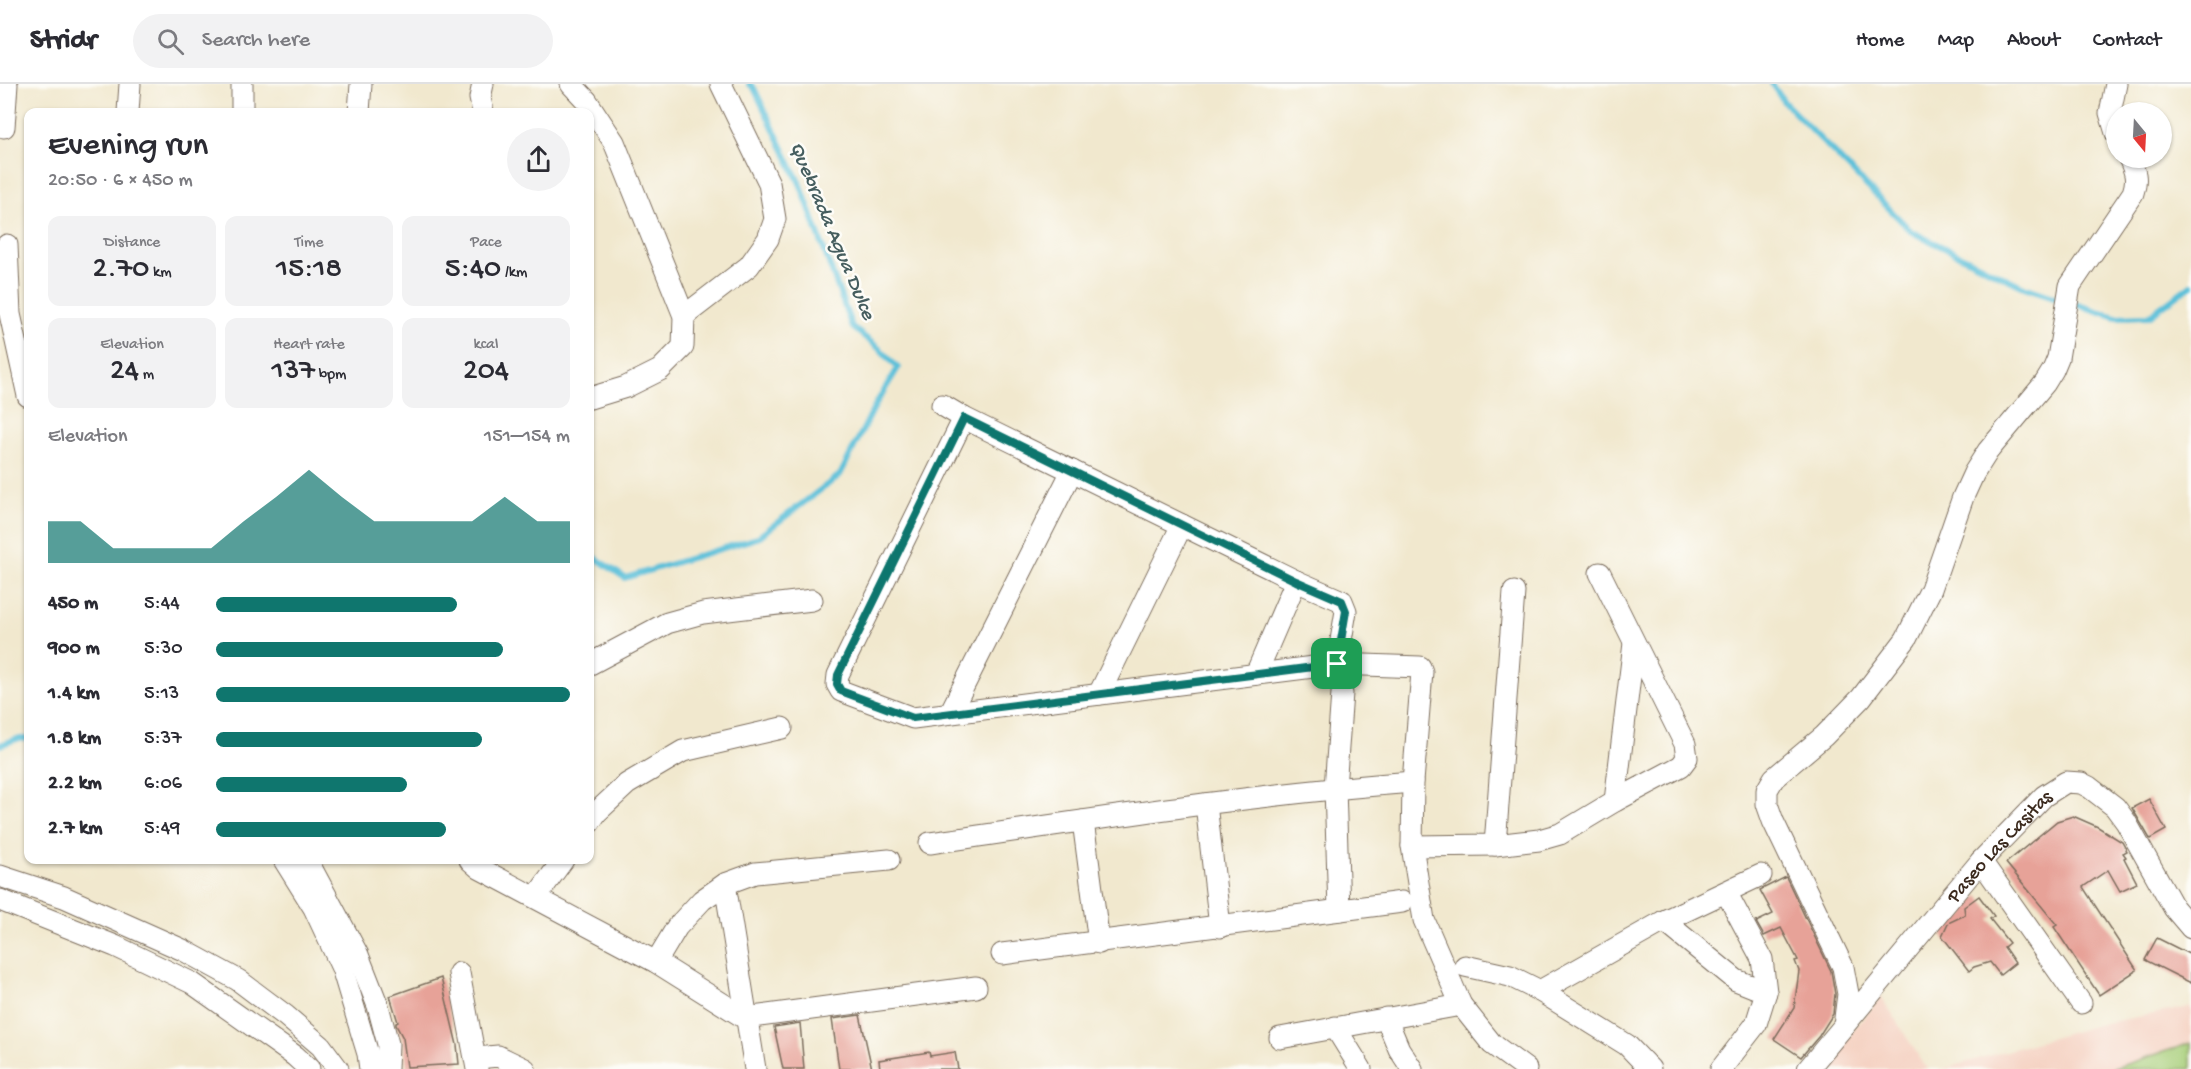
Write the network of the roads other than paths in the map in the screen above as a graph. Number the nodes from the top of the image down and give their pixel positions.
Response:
1 (7, 84) edge
2 (130, 84) edge
3 (242, 84) edge
4 (361, 84) edge
5 (483, 84) edge
6 (571, 84) edge
7 (721, 84) edge
8 (2116, 84) edge
9 (2112, 102) edge
10 (128, 108) edge
11 (242, 108) edge
12 (359, 108) edge
13 (482, 108) edge
14 (592, 108) edge
15 (594, 112) edge
16 (3, 126) dead end
17 (2134, 168) edge
18 (7, 245) dead end
19 (684, 316) junction
20 (24, 378) edge
21 (594, 397) edge
22 (942, 405) dead end
23 (964, 418) junction
24 (1072, 471) junction
25 (1182, 525) junction
26 (1600, 573) dead end
27 (1296, 581) junction
28 (1514, 592) dead end
29 (813, 600) dead end
30 (1634, 644) junction
31 (594, 662) edge
32 (1337, 664) junction
33 (1256, 674) junction
34 (1342, 693) dead end
35 (1099, 694) junction
36 (951, 713) junction
37 (782, 728) dead end
38 (1413, 782) junction
39 (1335, 788) junction
40 (1615, 801) junction
41 (1206, 804) junction
42 (594, 816) edge
43 (1083, 821) junction
44 (930, 843) dead end
45 (1495, 845) junction
46 (1412, 846) junction
47 (889, 860) dead end
48 (1981, 861) junction
49 (286, 864) edge
50 (309, 864) edge
51 (474, 864) edge
52 (560, 864) edge
53 (1761, 875) dead end
54 (0, 876) edge
55 (725, 884) junction
56 (1725, 892) junction
57 (536, 897) junction
58 (0, 900) edge
59 (1402, 902) dead end
60 (1339, 910) junction
61 (1664, 921) junction
62 (1220, 927) junction
63 (2191, 928) edge
64 (1099, 943) junction
65 (1002, 954) dead end
66 (656, 962) junction
67 (1466, 966) dead end
68 (459, 973) dead end
69 (976, 987) dead end
70 (1540, 991) junction
71 (1766, 992) junction
72 (2081, 1003) dead end
73 (1461, 1005) junction
74 (745, 1018) junction
75 (1386, 1018) junction
76 (1844, 1026) junction
77 (1335, 1027) junction
78 (1280, 1038) dead end
79 (477, 1063) edge
80 (309, 1069) edge
81 (338, 1069) edge
82 (370, 1069) edge
83 (387, 1069) edge
84 (525, 1069) edge
85 (755, 1069) edge
86 (1361, 1069) edge
87 (1412, 1069) edge
88 (1526, 1069) edge
89 (1650, 1069) edge
90 (1721, 1069) edge
91 (1808, 1069) edge

1 - 16 street
2 - 10 street
3 - 11 street
4 - 12 street
5 - 13 street
6 - 14 street
7 - 19 street
8 - 9 street
15 - 19 street
17 - 76 street
18 - 20 street
19 - 21 street
22 - 23 street
23 - 24 street
23 - 36 street
24 - 25 street
24 - 36 street
25 - 27 street
25 - 35 street
26 - 30 street
27 - 32 street
27 - 33 street
28 - 45 street
29 - 31 street
30 - 40 street
30 - 40 street
32 - 33 street
32 - 38 street
33 - 35 street
34 - 39 street
35 - 36 street
37 - 42 street
38 - 39 street
38 - 46 street
39 - 41 street
39 - 60 street
40 - 45 street
41 - 43 street
41 - 62 street
43 - 44 street
43 - 64 street
45 - 46 street
46 - 73 street
47 - 55 street
48 - 63 street, Paseo Las Casitas
48 - 72 street
48 - 76 street, Paseo Las Casitas
49 - 82 street
50 - 83 street
51 - 57 street
52 - 57 street
53 - 56 street
54 - 81 street
55 - 66 street
55 - 74 street
56 - 61 street
56 - 71 street
57 - 66 street
58 - 80 street
59 - 60 street
60 - 62 street
61 - 70 street
61 - 71 street
62 - 64 street
64 - 65 street
66 - 74 street
67 - 70 street
68 - 79 street
69 - 74 street
70 - 89 street
71 - 90 street
73 - 75 street
73 - 88 street
74 - 85 street
75 - 77 street
75 - 87 street
76 - 91 street, Paseo Las Casitas
77 - 78 street
77 - 86 street
79 - 84 street

